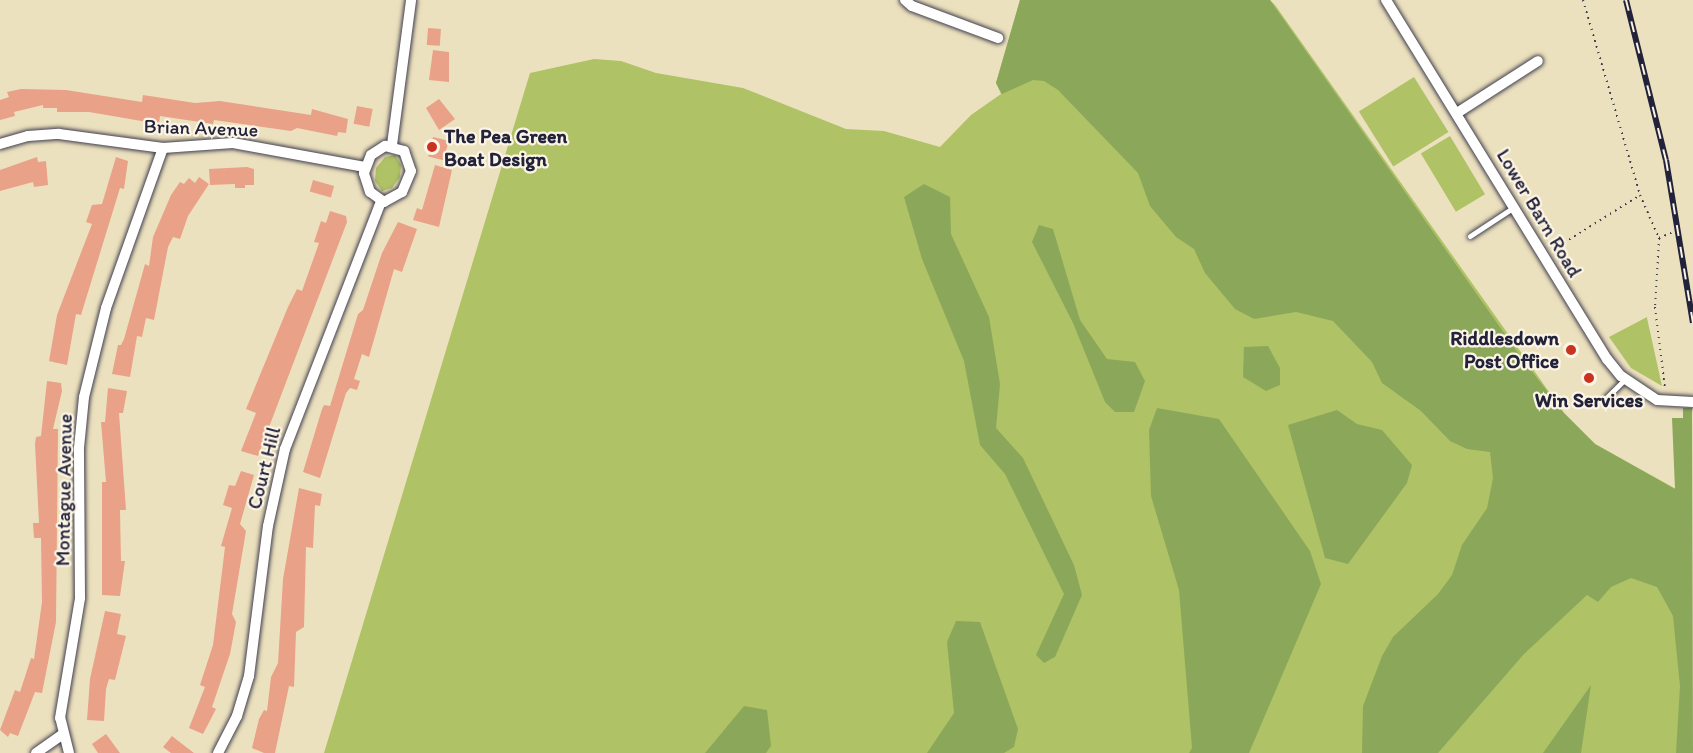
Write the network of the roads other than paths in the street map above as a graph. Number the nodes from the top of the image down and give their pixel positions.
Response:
1 (411, 0) edge
2 (905, 0) edge
3 (1386, 0) edge
4 (998, 38) dead end
5 (1538, 61) dead end
6 (1457, 113) junction
7 (0, 144) edge
8 (392, 146) junction
9 (162, 148) junction
10 (365, 167) junction
11 (381, 201) junction
12 (1515, 207) junction
13 (1470, 236) dead end
14 (1625, 379) junction
15 (1606, 398) dead end
16 (1693, 402) edge
17 (62, 735) junction
18 (36, 753) edge
19 (69, 753) edge
20 (218, 753) edge

1 - 8 street
2 - 4 street
3 - 6 street, Lower Barn Road
5 - 6 street
6 - 12 street, Lower Barn Road
7 - 9 street, Brian Avenue
8 - 10 street
8 - 11 street
9 - 10 street, Brian Avenue
9 - 17 street, Montague Avenue
10 - 11 street
11 - 20 street, Court Hill
12 - 13 lane
12 - 14 street, Lower Barn Road
14 - 15 lane
14 - 16 street, Lower Barn Road
17 - 18 street
17 - 19 street, Montague Avenue

